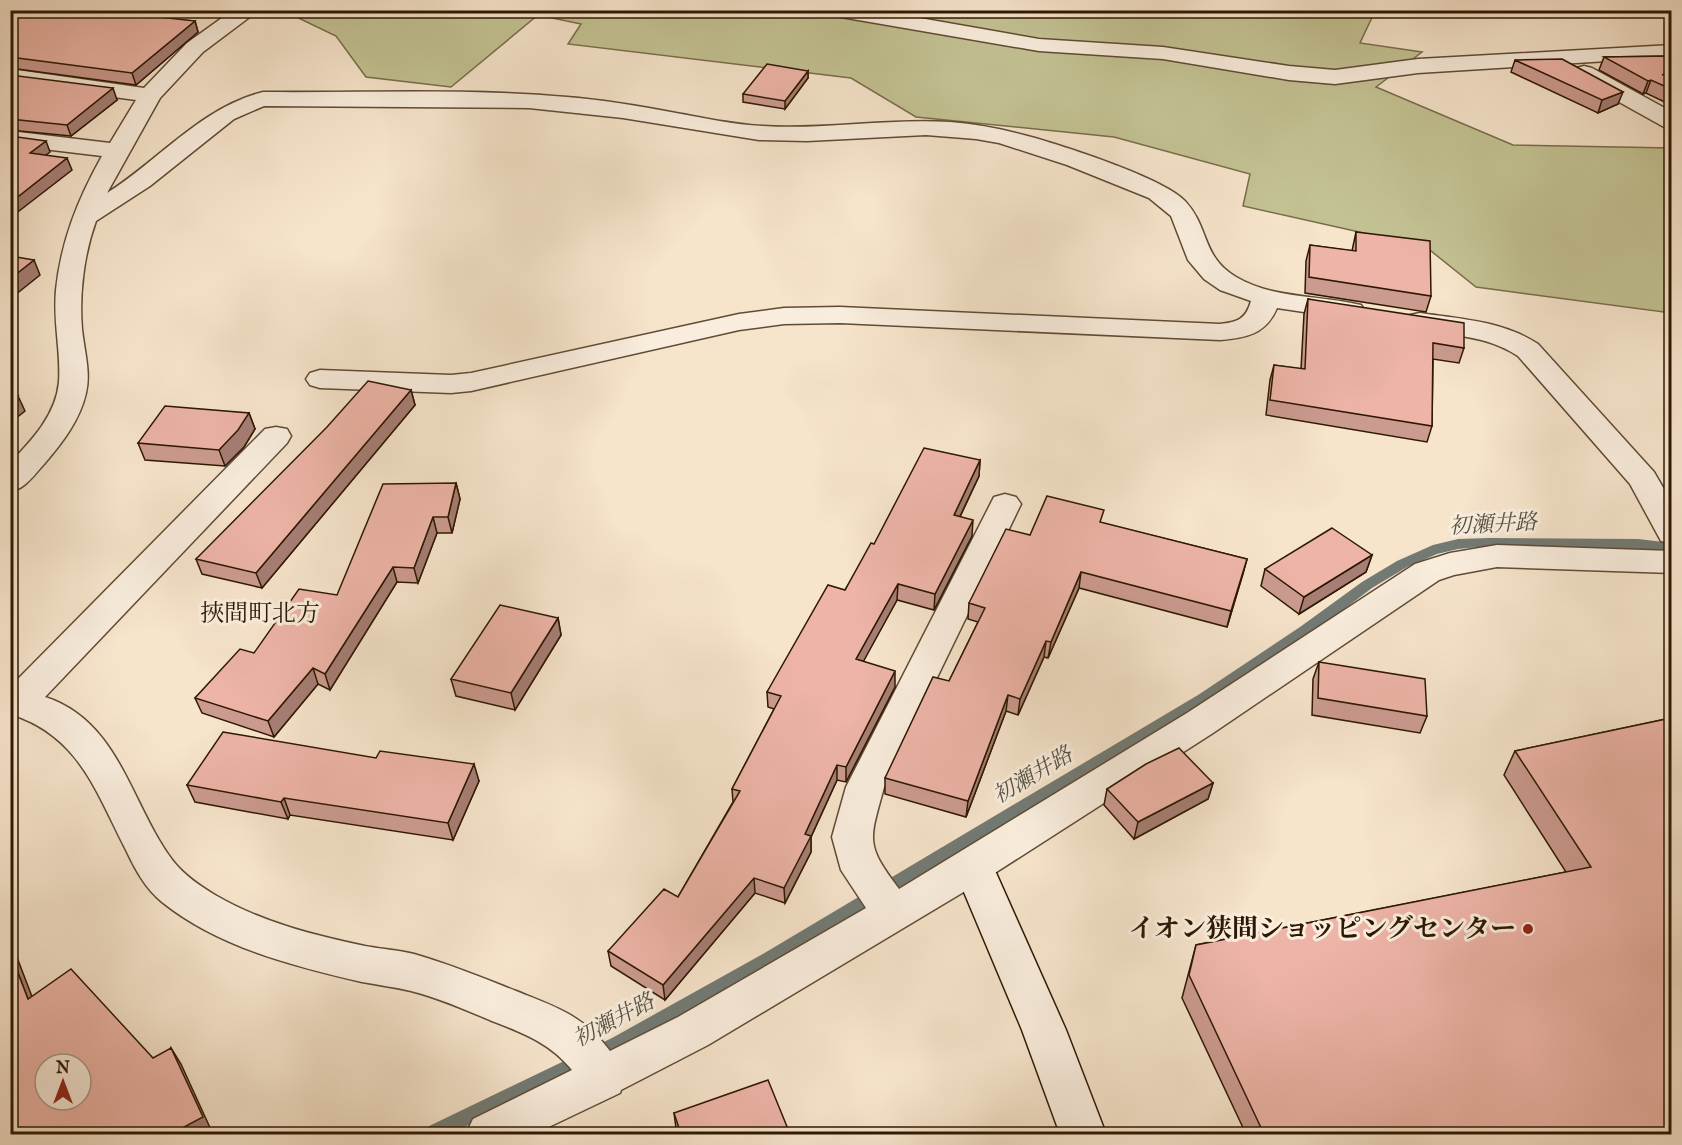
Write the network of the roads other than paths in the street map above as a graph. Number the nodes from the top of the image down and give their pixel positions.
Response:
1 (249, 10) edge
2 (839, 11) edge
3 (1671, 51) edge
4 (1556, 57) junction
5 (10, 76) edge
6 (150, 94) junction
7 (1671, 122) edge
8 (10, 138) edge
9 (117, 151) junction
10 (84, 217) junction
11 (1266, 297) junction
12 (320, 379) dead end
13 (276, 436) dead end
14 (10, 482) edge
15 (1005, 504) dead end
16 (1671, 533) edge
17 (1671, 562) edge
18 (15, 701) edge
19 (973, 866) junction
20 (892, 914) junction
21 (604, 1077) junction
22 (489, 1134) edge
23 (1083, 1134) edge

1 - 6 street
2 - 4 street
3 - 4 street
4 - 7 street
5 - 6 street
6 - 9 street
8 - 9 street
9 - 10 street
10 - 11 street
10 - 14 street
11 - 12 street
11 - 16 street
13 - 18 street
15 - 20 street
17 - 19 street
18 - 21 street
19 - 20 street
19 - 23 street
20 - 21 street
21 - 22 street

